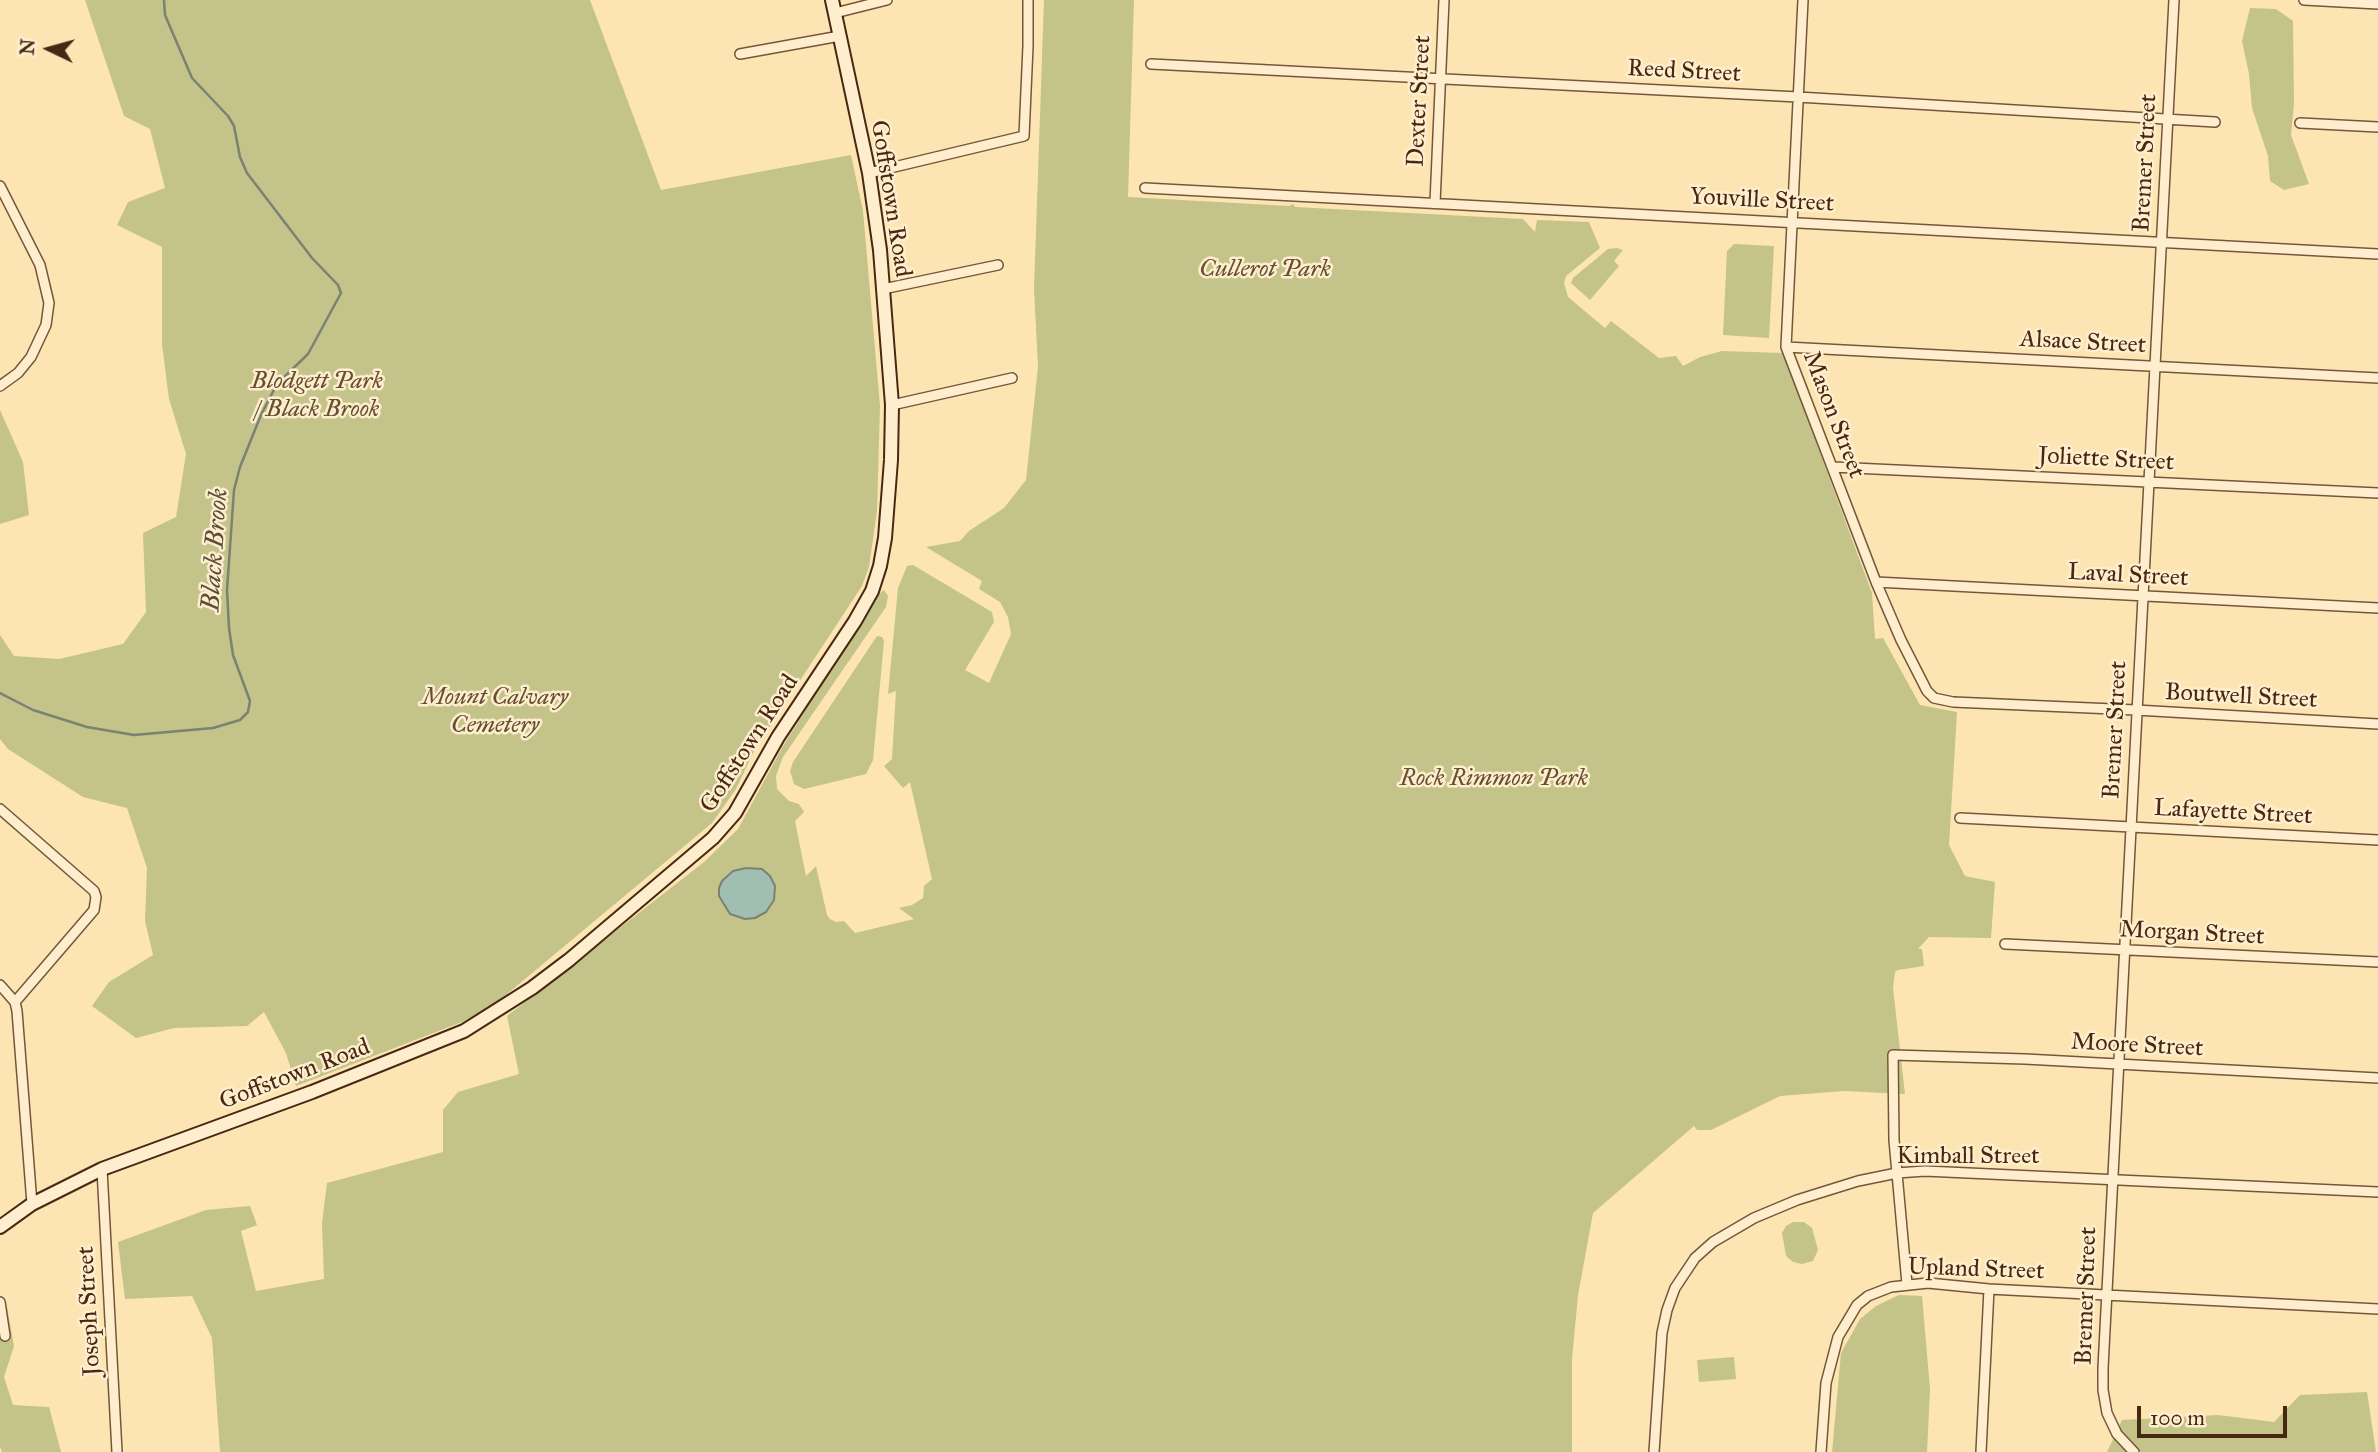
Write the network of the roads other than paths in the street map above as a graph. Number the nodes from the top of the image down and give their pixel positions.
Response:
1 (887, 0) edge
2 (1028, 0) edge
3 (1444, 0) edge
4 (1802, 0) edge
5 (2174, 0) edge
6 (2304, 0) edge
7 (2378, 4) edge
8 (834, 7) edge
9 (840, 36) junction
10 (740, 54) dead end
11 (1151, 64) dead end
12 (1440, 79) junction
13 (1798, 97) junction
14 (2167, 120) junction
15 (2215, 122) dead end
16 (2300, 123) dead end
17 (2378, 127) edge
18 (869, 173) junction
19 (0, 186) edge
20 (1145, 188) dead end
21 (1435, 203) junction
22 (1792, 222) junction
23 (2161, 242) junction
24 (2378, 254) edge
25 (998, 265) dead end
26 (883, 289) junction
27 (1786, 347) junction
28 (2154, 366) junction
29 (1012, 378) dead end
30 (2378, 378) edge
31 (0, 386) edge
32 (892, 405) junction
33 (1833, 467) junction
34 (2148, 482) junction
35 (2378, 493) edge
36 (1876, 582) junction
37 (2142, 596) junction
38 (2378, 608) edge
39 (1934, 698) joint
40 (2136, 710) junction
41 (2378, 724) edge
42 (0, 809) edge
43 (1960, 818) dead end
44 (2130, 827) junction
45 (2378, 840) edge
46 (2005, 944) dead end
47 (2124, 950) junction
48 (2378, 962) edge
49 (0, 985) edge
50 (15, 1002) junction
51 (2118, 1065) junction
52 (2378, 1078) edge
53 (102, 1168) junction
54 (1897, 1173) junction
55 (2112, 1179) junction
56 (2378, 1192) edge
57 (32, 1204) junction
58 (0, 1227) edge
59 (1907, 1284) junction
60 (1989, 1289) junction
61 (2106, 1295) junction
62 (0, 1302) edge
63 (2378, 1309) edge
64 (5, 1336) dead end
65 (117, 1452) edge
66 (1654, 1452) edge
67 (1821, 1452) edge
68 (1981, 1452) edge
69 (2134, 1452) edge

1 - 8 street
2 - 18 street
3 - 12 street, Dexter Street
4 - 13 street, Mason Street
5 - 14 street, Bremer Street
6 - 7 street
8 - 9 main road, Goffstown Road
9 - 10 street
9 - 18 main road, Goffstown Road
11 - 12 street, Reed Street
12 - 13 street, Reed Street
12 - 21 street, Dexter Street
13 - 14 street, Reed Street
13 - 22 street, Mason Street
14 - 15 street, Reed Street
14 - 23 street, Bremer Street
16 - 17 street
18 - 26 main road, Goffstown Road
19 - 31 street
20 - 21 street, Youville Street
21 - 22 street, Youville Street
22 - 23 street, Youville Street
22 - 27 street, Mason Street
23 - 24 street, Youville Street
23 - 28 street, Bremer Street
25 - 26 street
26 - 32 main road, Goffstown Road
27 - 28 street, Alsace Street
27 - 33 street, Mason Street
28 - 30 street, Alsace Street
28 - 34 street, Bremer Street
29 - 32 street
32 - 53 main road, Goffstown Road
33 - 34 street, Joliette Street
33 - 36 street, Mason Street
34 - 35 street, Joliette Street
34 - 37 street, Bremer Street
36 - 37 street, Laval Street
36 - 39 street, Mason Street
37 - 38 street, Laval Street
37 - 40 street, Bremer Street
39 - 40 street, Boutwell Street
40 - 41 street, Boutwell Street
40 - 44 street, Bremer Street
42 - 50 street
43 - 44 street, Lafayette Street
44 - 45 street, Lafayette Street
44 - 47 street, Bremer Street
46 - 47 street, Morgan Street
47 - 48 street, Morgan Street
47 - 51 street, Bremer Street
49 - 50 street
50 - 57 street
51 - 52 street, Moore Street
51 - 54 street, Moore Street
51 - 55 street, Bremer Street
53 - 57 main road, Goffstown Road
53 - 65 street, Joseph Street
54 - 55 street, Kimball Street
54 - 59 street
54 - 66 street, Kimball Street
55 - 56 street, Kimball Street
55 - 61 street, Bremer Street
57 - 58 main road, Goffstown Road
59 - 60 street, Upland Street
59 - 67 street, Upland Street
60 - 61 street, Upland Street
60 - 68 street
61 - 63 street, Upland Street
61 - 69 street, Bremer Street
62 - 64 street

